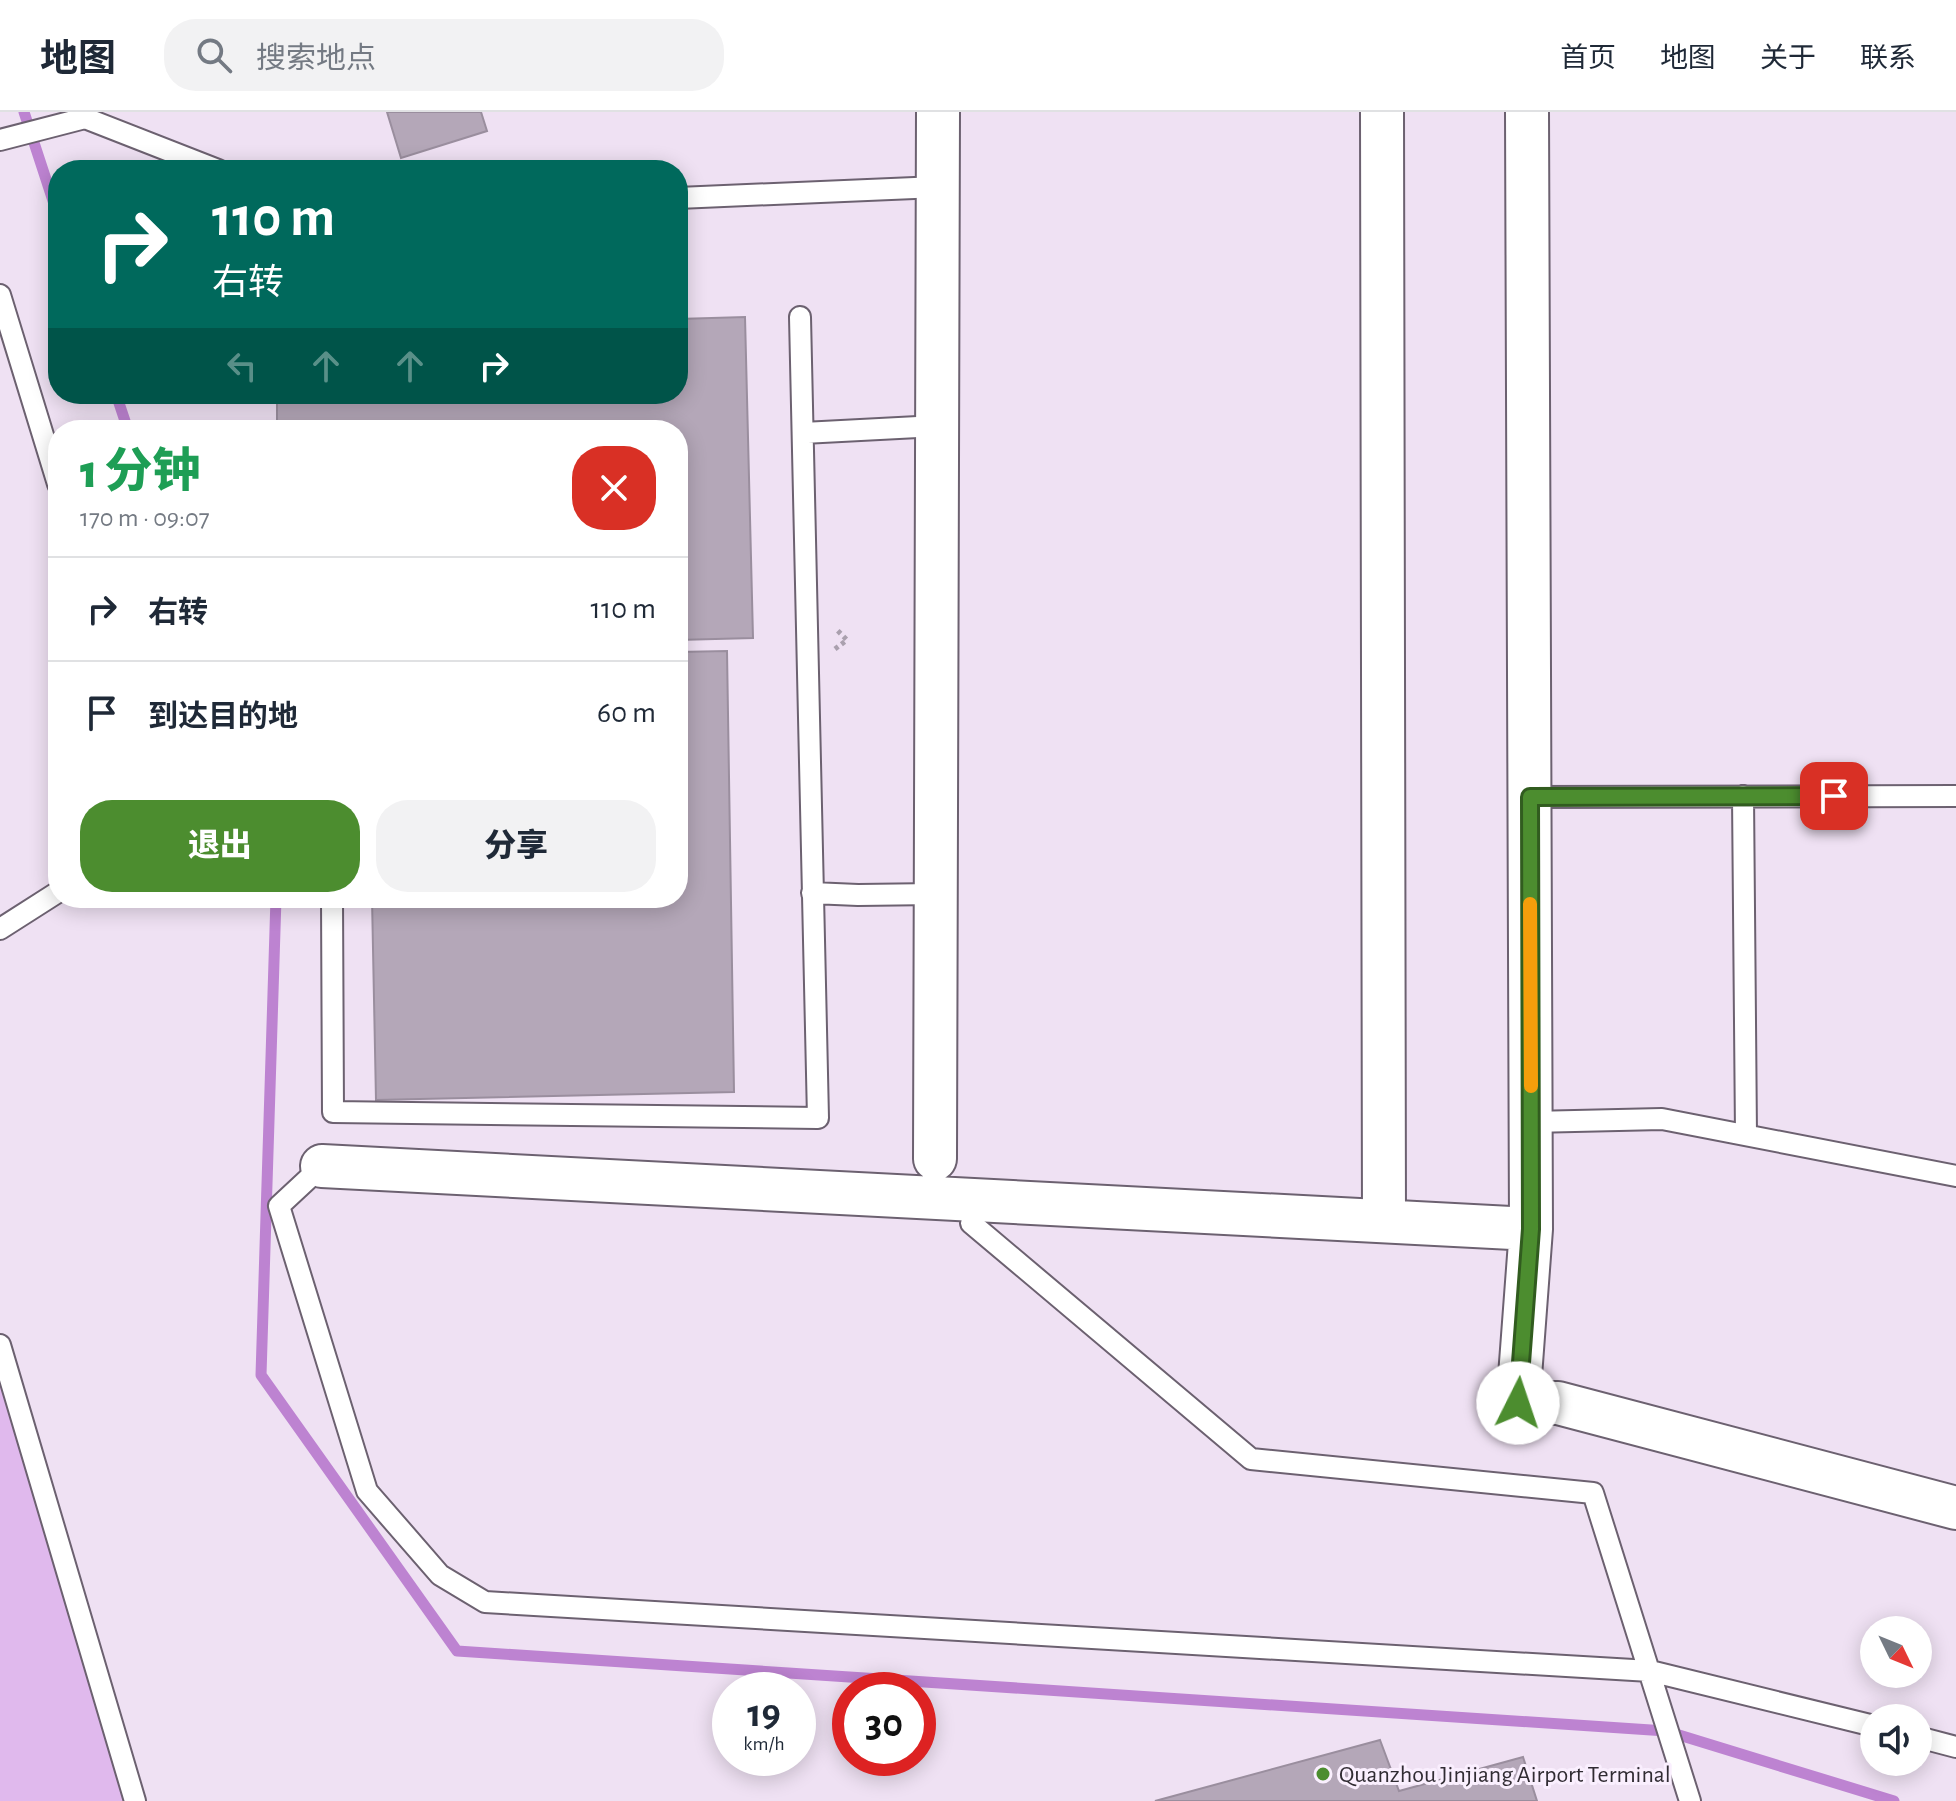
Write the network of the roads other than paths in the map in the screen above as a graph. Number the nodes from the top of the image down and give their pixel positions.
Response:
1 (938, 112) edge
2 (1382, 112) edge
3 (1527, 112) edge
4 (0, 140) edge
5 (192, 160) edge
6 (938, 187) junction
7 (688, 198) edge
8 (0, 295) edge
9 (800, 317) dead end
10 (937, 426) junction
11 (803, 433) junction
12 (48, 451) edge
13 (1743, 796) junction
14 (1956, 796) edge
15 (1530, 797) junction
16 (812, 893) junction
17 (936, 894) junction
18 (48, 898) edge
19 (332, 908) edge
20 (0, 929) edge
21 (1531, 1122) junction
22 (1746, 1135) junction
23 (935, 1159) dead end
24 (322, 1166) joint
25 (1956, 1176) edge
26 (1384, 1221) junction
27 (971, 1223) dead end
28 (1531, 1229) junction
29 (0, 1345) edge
30 (1956, 1508) edge
31 (1650, 1671) junction
32 (1860, 1723) edge
33 (1932, 1741) edge
34 (1956, 1747) edge
35 (135, 1801) edge
36 (1690, 1801) edge

1 - 6 street
2 - 26 street
3 - 15 street
4 - 5 lane
6 - 7 lane
6 - 10 street
8 - 12 lane
9 - 11 lane
10 - 11 lane
10 - 17 street
11 - 16 lane
13 - 14 lane
13 - 15 lane
13 - 22 lane
15 - 21 street
16 - 17 lane
16 - 19 lane
17 - 23 street
18 - 20 lane
21 - 22 lane
21 - 28 street
22 - 25 lane
24 - 26 street
24 - 31 lane
26 - 28 street
27 - 31 lane
28 - 30 street
29 - 35 lane
31 - 32 lane
31 - 36 lane
33 - 34 lane

